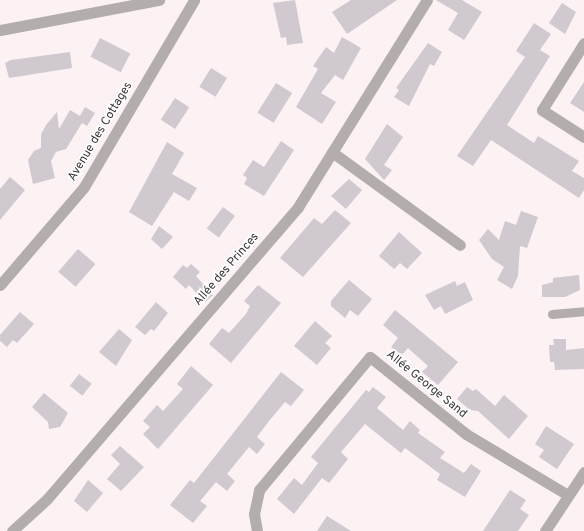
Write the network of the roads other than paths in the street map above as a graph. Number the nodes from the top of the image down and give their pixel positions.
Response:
1 (159, 0) edge
2 (194, 0) edge
3 (427, 0) edge
4 (0, 30) edge
5 (584, 43) edge
6 (584, 137) edge
7 (332, 152) junction
8 (460, 245) dead end
9 (0, 285) edge
10 (584, 312) edge
11 (552, 314) dead end
12 (584, 472) edge
13 (568, 495) junction
14 (12, 531) edge
15 (257, 531) edge
16 (545, 531) edge

1 - 4 street
2 - 9 street, Avenue des Cottages
3 - 7 street, Allée des Princes
5 - 6 street
7 - 8 street
7 - 14 street, Allée des Princes
10 - 11 lane
12 - 13 street
13 - 15 street, Allée George Sand
13 - 16 street

